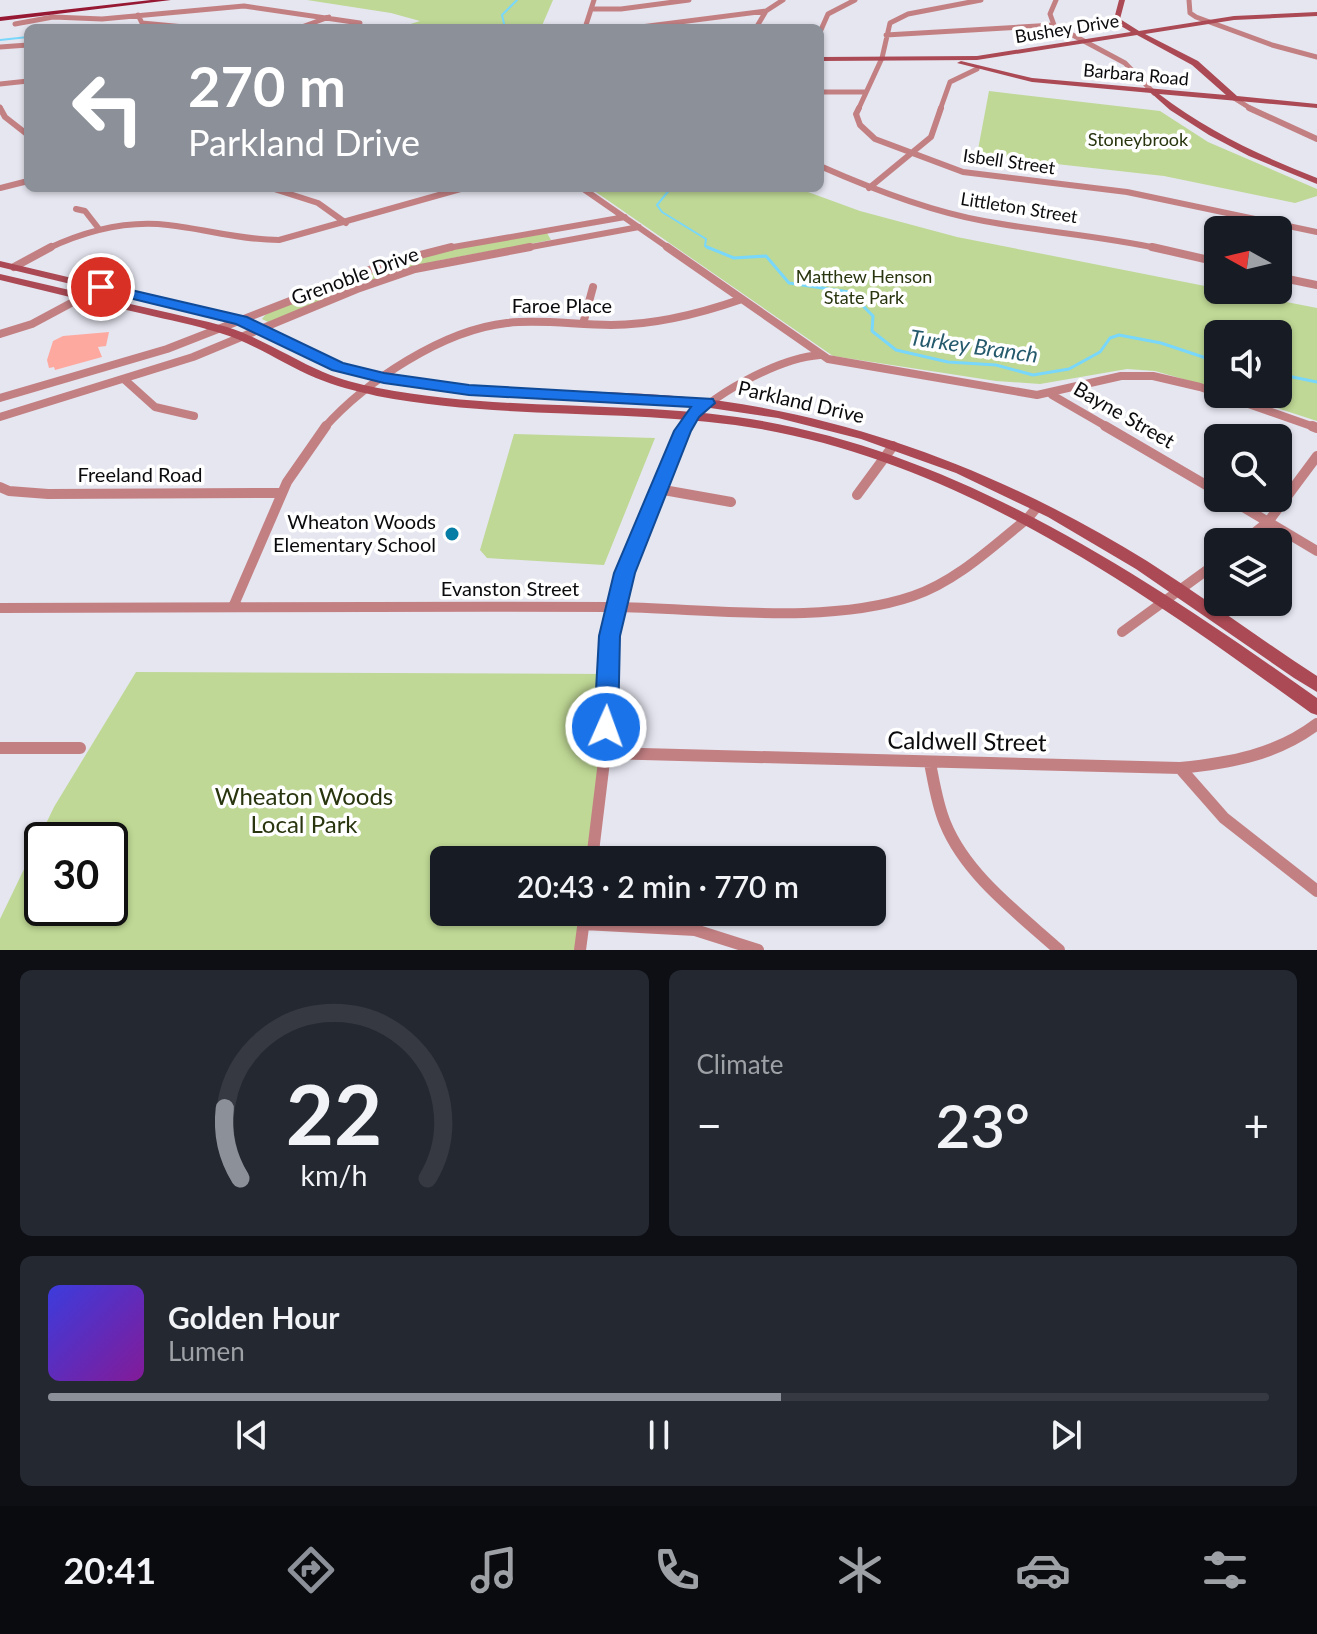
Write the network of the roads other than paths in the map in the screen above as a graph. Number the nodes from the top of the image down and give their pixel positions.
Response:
1 (140, 0) edge
2 (168, 0) edge
3 (594, 0) edge
4 (689, 0) edge
5 (783, 0) edge
6 (855, 0) edge
7 (981, 0) edge
8 (1056, 0) edge
9 (1122, 0) edge
10 (1189, 0) edge
11 (670, 1) edge
12 (591, 9) junction
13 (766, 11) junction
14 (1317, 14) edge
15 (138, 15) junction
16 (332, 16) junction
17 (0, 17) edge
18 (1208, 22) junction
19 (360, 23) dead end
20 (15, 24) dead end
21 (144, 24) edge
22 (310, 24) edge
23 (586, 24) edge
24 (664, 24) edge
25 (758, 24) edge
26 (824, 24) edge
27 (1054, 25) junction
28 (1137, 34) junction
29 (886, 35) junction
30 (1084, 42) junction
31 (24, 45) edge
32 (0, 47) edge
33 (1317, 57) edge
34 (824, 59) edge
35 (880, 60) junction
36 (955, 60) junction
37 (977, 69) junction
38 (24, 82) edge
39 (0, 85) edge
40 (824, 92) edge
41 (865, 92) junction
42 (1154, 93) junction
43 (1234, 98) junction
44 (1317, 106) edge
45 (0, 107) edge
46 (24, 132) edge
47 (1317, 139) edge
48 (913, 153) junction
49 (824, 168) edge
50 (1317, 181) edge
51 (24, 182) edge
52 (0, 188) edge
53 (869, 188) junction
54 (284, 192) edge
55 (450, 192) edge
56 (588, 192) edge
57 (76, 209) dead end
58 (625, 217) junction
59 (346, 223) junction
60 (639, 227) junction
61 (99, 229) junction
62 (550, 230) junction
63 (1317, 232) edge
64 (557, 241) junction
65 (1204, 259) edge
66 (7, 265) edge
67 (0, 277) edge
68 (1292, 280) edge
69 (1317, 285) edge
70 (101, 287) junction
71 (593, 287) dead end
72 (85, 298) junction
73 (742, 299) junction
74 (241, 321) junction
75 (583, 324) junction
76 (221, 329) junction
77 (264, 329) junction
78 (0, 334) edge
79 (245, 337) junction
80 (820, 355) junction
81 (384, 378) junction
82 (125, 380) junction
83 (367, 389) junction
84 (1052, 395) junction
85 (0, 398) edge
86 (707, 403) junction
87 (692, 415) junction
88 (194, 416) dead end
89 (0, 417) edge
90 (1317, 428) edge
91 (893, 446) junction
92 (1317, 456) edge
93 (883, 458) junction
94 (1204, 484) edge
95 (0, 487) edge
96 (658, 489) junction
97 (281, 493) junction
98 (857, 495) dead end
99 (731, 502) dead end
100 (1251, 512) edge
101 (1032, 513) junction
102 (1268, 522) junction
103 (1260, 528) edge
104 (1317, 551) edge
105 (1204, 573) edge
106 (1181, 590) junction
107 (1167, 602) junction
108 (233, 607) junction
109 (614, 607) junction
110 (0, 608) edge
111 (1122, 632) dead end
112 (1317, 685) edge
113 (1317, 708) edge
114 (1317, 724) edge
115 (0, 748) edge
116 (80, 748) dead end
117 (605, 753) junction
118 (930, 763) junction
119 (1180, 768) junction
120 (594, 846) edge
121 (1317, 891) edge
122 (583, 926) edge
123 (674, 926) edge
124 (580, 950) edge
125 (758, 950) edge
126 (1059, 950) edge

1 - 17 main road
2 - 17 main road
3 - 12 street
4 - 11 street
5 - 13 street
6 - 26 street
7 - 29 street
8 - 27 street
9 - 28 street
10 - 18 street
11 - 12 street
12 - 23 street
13 - 24 street
13 - 25 street
14 - 18 street, Bushey Drive
15 - 16 street
15 - 20 street
15 - 21 street
16 - 19 street
16 - 22 street
18 - 28 street, Bushey Drive
18 - 33 street
27 - 29 street
27 - 30 street
28 - 30 street, Bushey Drive
28 - 43 street
29 - 35 street, Isbell Street
30 - 36 street, Bushey Drive
30 - 42 street
31 - 32 street
34 - 35 street, Bushey Drive
35 - 36 street, Bushey Drive
35 - 41 street, Isbell Street
36 - 37 street, Barbara Road
37 - 42 street, Barbara Road
37 - 48 street
38 - 39 street
40 - 41 street
41 - 48 street, Isbell Street
42 - 43 street, Barbara Road
42 - 50 street
43 - 44 street, Barbara Road
43 - 47 street
45 - 46 street
48 - 53 street
48 - 63 street, Isbell Street
49 - 53 street, Littleton Street
51 - 52 street
53 - 65 street, Littleton Street
54 - 59 street
55 - 59 street
56 - 58 street
57 - 61 street
58 - 60 street
58 - 62 street, Grenoble Drive
59 - 61 street
60 - 64 street, Grenoble Drive
60 - 73 street
61 - 66 street
62 - 64 street
62 - 74 street, Grenoble Drive
64 - 77 street, Grenoble Drive
66 - 70 street, Parkland Drive
67 - 72 street, Parkland Drive
68 - 69 street
70 - 72 street
70 - 74 street, Parkland Drive
71 - 75 street
72 - 76 street, Parkland Drive
72 - 78 street
73 - 75 street, Faroe Place
73 - 80 street
74 - 76 street, Grenoble Drive
74 - 77 street, Parkland Drive
75 - 81 street, Faroe Place
76 - 79 street, Parkland Drive
76 - 85 street, Grenoble Drive
77 - 79 street, Grenoble Drive
77 - 81 street, Parkland Drive
79 - 82 street, Grenoble Drive
79 - 83 street, Parkland Drive
80 - 84 street
80 - 86 street
81 - 83 street, Faroe Place
81 - 86 street, Parkland Drive
82 - 88 street
82 - 89 street, Grenoble Drive
83 - 87 street, Parkland Drive
83 - 97 street, Faroe Place
84 - 90 street
84 - 94 street, Bayne Street
86 - 87 street
86 - 91 street, Parkland Drive
87 - 93 street, Parkland Drive
87 - 96 street
91 - 93 street
91 - 101 street, Parkland Drive
92 - 102 street
93 - 98 street
93 - 101 street, Parkland Drive
95 - 97 street, Freeland Road
96 - 99 street
96 - 109 street
97 - 108 street, Faroe Place
100 - 102 street
101 - 106 street, Parkland Drive
101 - 107 street, Parkland Drive
101 - 109 street, Evanston Street
102 - 103 street
102 - 104 street
105 - 106 street
106 - 107 street
106 - 112 street, Parkland Drive
107 - 111 street
107 - 113 street, Parkland Drive
108 - 109 street, Evanston Street
108 - 110 street, Evanston Street
109 - 117 street
114 - 119 street, Caldwell Street
115 - 116 street
117 - 118 street, Caldwell Street
117 - 120 street
118 - 119 street, Caldwell Street
118 - 126 street
119 - 121 street
122 - 124 street
123 - 125 street

